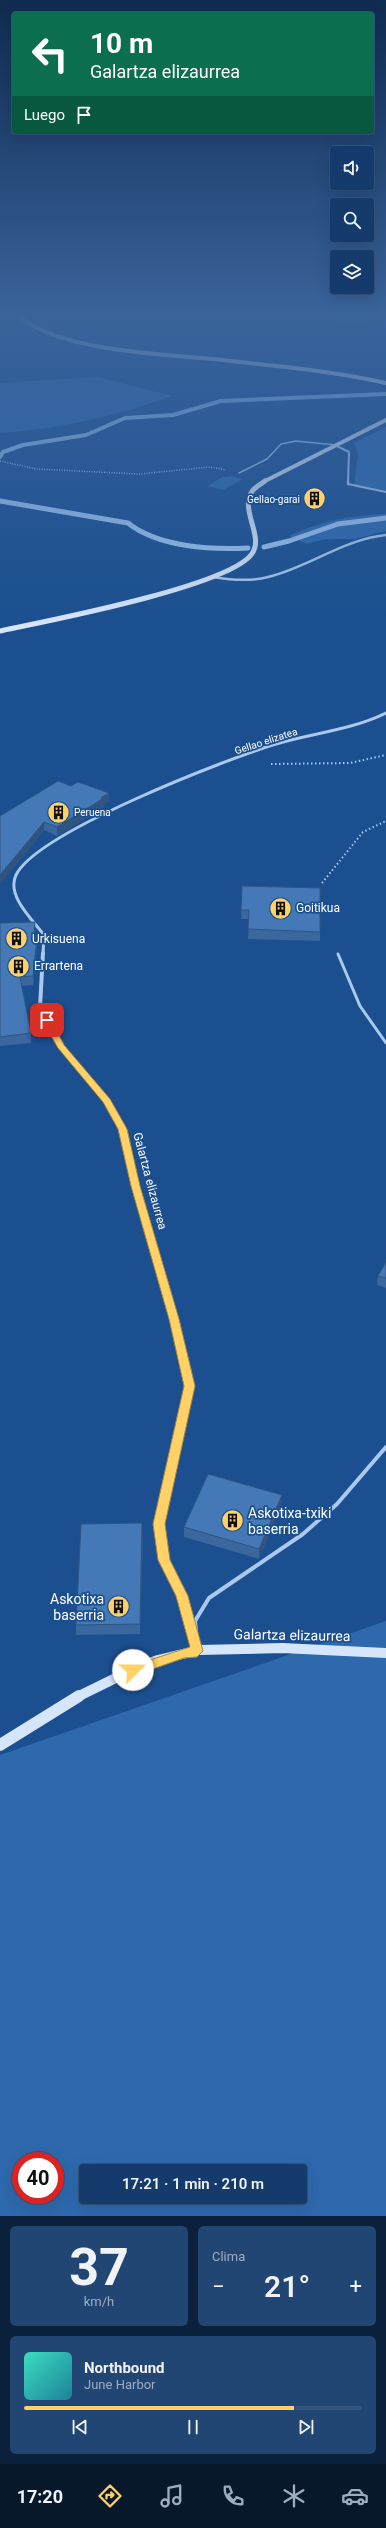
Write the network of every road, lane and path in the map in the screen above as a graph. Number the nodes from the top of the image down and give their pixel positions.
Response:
1 (386, 420) edge
2 (337, 446) junction
3 (0, 462) edge
4 (210, 467) dead end
5 (239, 473) dead end
6 (348, 484) joint
7 (386, 492) edge
8 (386, 535) edge
9 (208, 577) junction
10 (0, 631) edge
11 (386, 713) edge
12 (386, 755) edge
13 (239, 757) junction
14 (152, 791) joint
15 (386, 821) edge
16 (322, 884) dead end
17 (338, 954) dead end
18 (386, 1043) edge
19 (386, 1447) edge
20 (197, 1651) junction
21 (386, 1653) edge
22 (0, 1745) edge

1 - 2 street
2 - 5 lane
2 - 6 street
2 - 9 street
3 - 4 path
6 - 7 lane
8 - 9 street
9 - 10 street
11 - 13 street, Gellao elizatea
12 - 13 path
13 - 14 street, Gellao elizatea
14 - 20 street, Galartza elizaurrea
15 - 16 path
17 - 18 lane
19 - 20 lane
20 - 21 street, Galartza elizaurrea
20 - 22 street, Galartza elizaurrea

